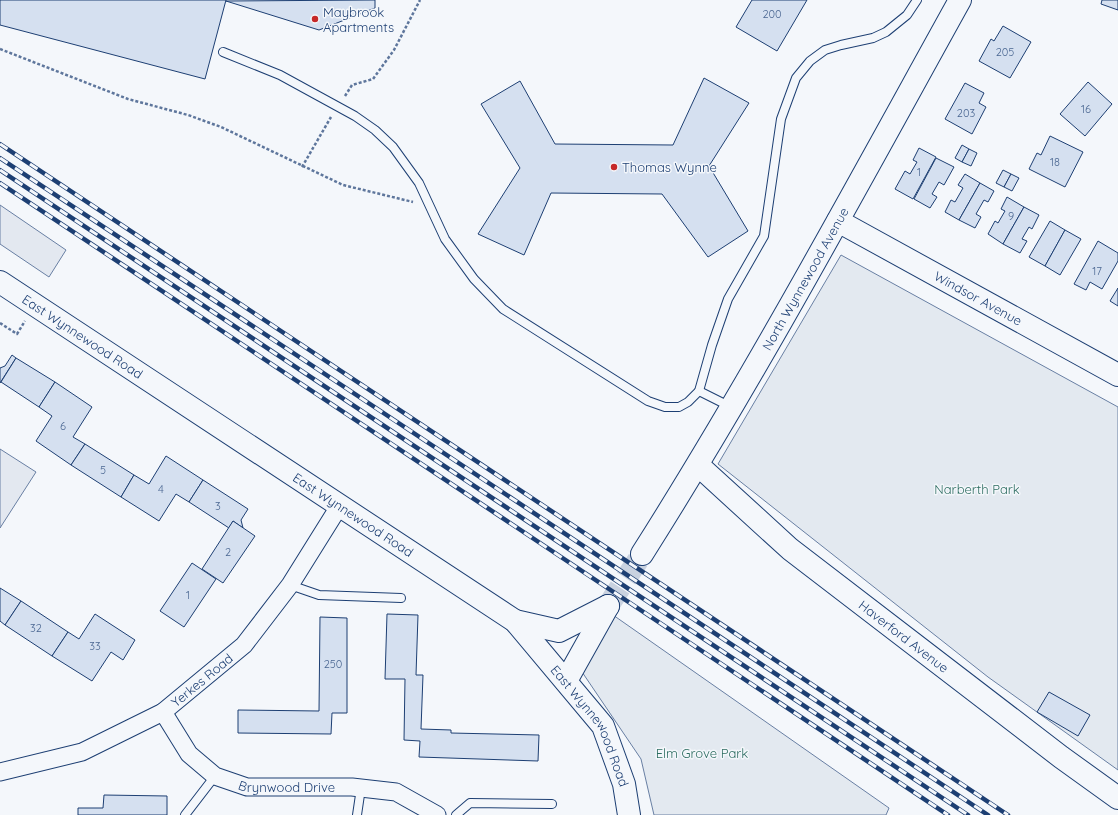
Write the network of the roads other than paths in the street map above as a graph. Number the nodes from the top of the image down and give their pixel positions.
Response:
1 (917, 0) edge
2 (960, 0) edge
3 (223, 52) dead end
4 (838, 221) junction
5 (0, 282) edge
6 (1118, 376) edge
7 (700, 391) junction
8 (731, 408) junction
9 (698, 465) junction
10 (340, 505) junction
11 (642, 554) tunnel mouth
12 (290, 585) junction
13 (401, 598) dead end
14 (516, 621) junction
15 (566, 682) junction
16 (163, 712) junction
17 (0, 772) edge
18 (215, 776) junction
19 (361, 788) junction
20 (1118, 798) edge
21 (552, 804) dead end
22 (185, 815) edge
23 (357, 815) edge
24 (437, 815) edge
25 (456, 815) edge
26 (629, 815) edge

1 - 7 lane
2 - 4 street, North Wynnewood Avenue
3 - 7 lane
4 - 6 street, Windsor Avenue
4 - 8 street, North Wynnewood Avenue
5 - 10 street, East Wynnewood Road
7 - 8 lane
8 - 9 street, North Wynnewood Avenue
9 - 11 street, North Wynnewood Avenue
9 - 20 street, Haverford Avenue
10 - 12 street, Yerkes Road
10 - 14 street, East Wynnewood Road
12 - 13 lane
12 - 16 street, Yerkes Road
14 - 15 street, East Wynnewood Road
14 - 15 street
15 - 26 street, East Wynnewood Road
16 - 17 street, Yerkes Road
16 - 18 street, Brynwood Drive
18 - 19 street, Brynwood Drive
18 - 22 lane
19 - 23 lane
19 - 24 street, Brynwood Drive
21 - 25 lane

